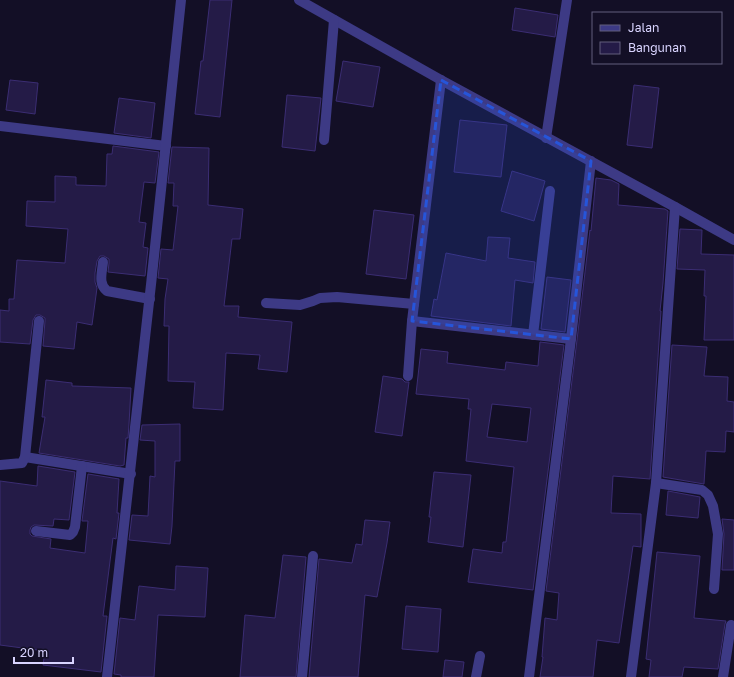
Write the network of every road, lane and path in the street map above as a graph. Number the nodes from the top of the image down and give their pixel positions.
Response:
1 (181, 0) edge
2 (299, 0) edge
3 (567, 0) edge
4 (334, 20) junction
5 (441, 80) junction
6 (0, 126) edge
7 (546, 138) junction
8 (324, 140) dead end
9 (166, 146) junction
10 (591, 161) junction
11 (550, 191) dead end
12 (675, 207) junction
13 (734, 240) edge
14 (103, 262) dead end
15 (150, 299) junction
16 (266, 303) dead end
17 (414, 304) junction
18 (412, 320) junction
19 (39, 321) dead end
20 (533, 336) junction
21 (571, 339) junction
22 (408, 376) dead end
23 (26, 458) junction
24 (0, 465) edge
25 (82, 466) junction
26 (131, 474) junction
27 (656, 483) junction
28 (36, 531) dead end
29 (313, 556) dead end
30 (714, 589) dead end
31 (730, 625) dead end
32 (480, 656) dead end
33 (107, 677) edge
34 (302, 677) edge
35 (476, 677) edge
36 (529, 677) edge
37 (631, 677) edge
38 (724, 677) edge

1 - 9 street
2 - 4 street
3 - 7 street
4 - 5 street
4 - 8 street
5 - 7 street
5 - 17 street
6 - 9 street
7 - 10 street
9 - 15 street
10 - 12 street
10 - 21 street
11 - 20 street
12 - 13 street
12 - 27 street
14 - 15 street
15 - 26 street
16 - 17 street
17 - 18 street
18 - 20 street
18 - 22 street
19 - 23 street
20 - 21 street
21 - 36 street
23 - 24 street
23 - 25 street
25 - 26 street
25 - 28 street
26 - 33 street
27 - 30 street
27 - 37 street
29 - 34 street
31 - 38 street
32 - 35 street

